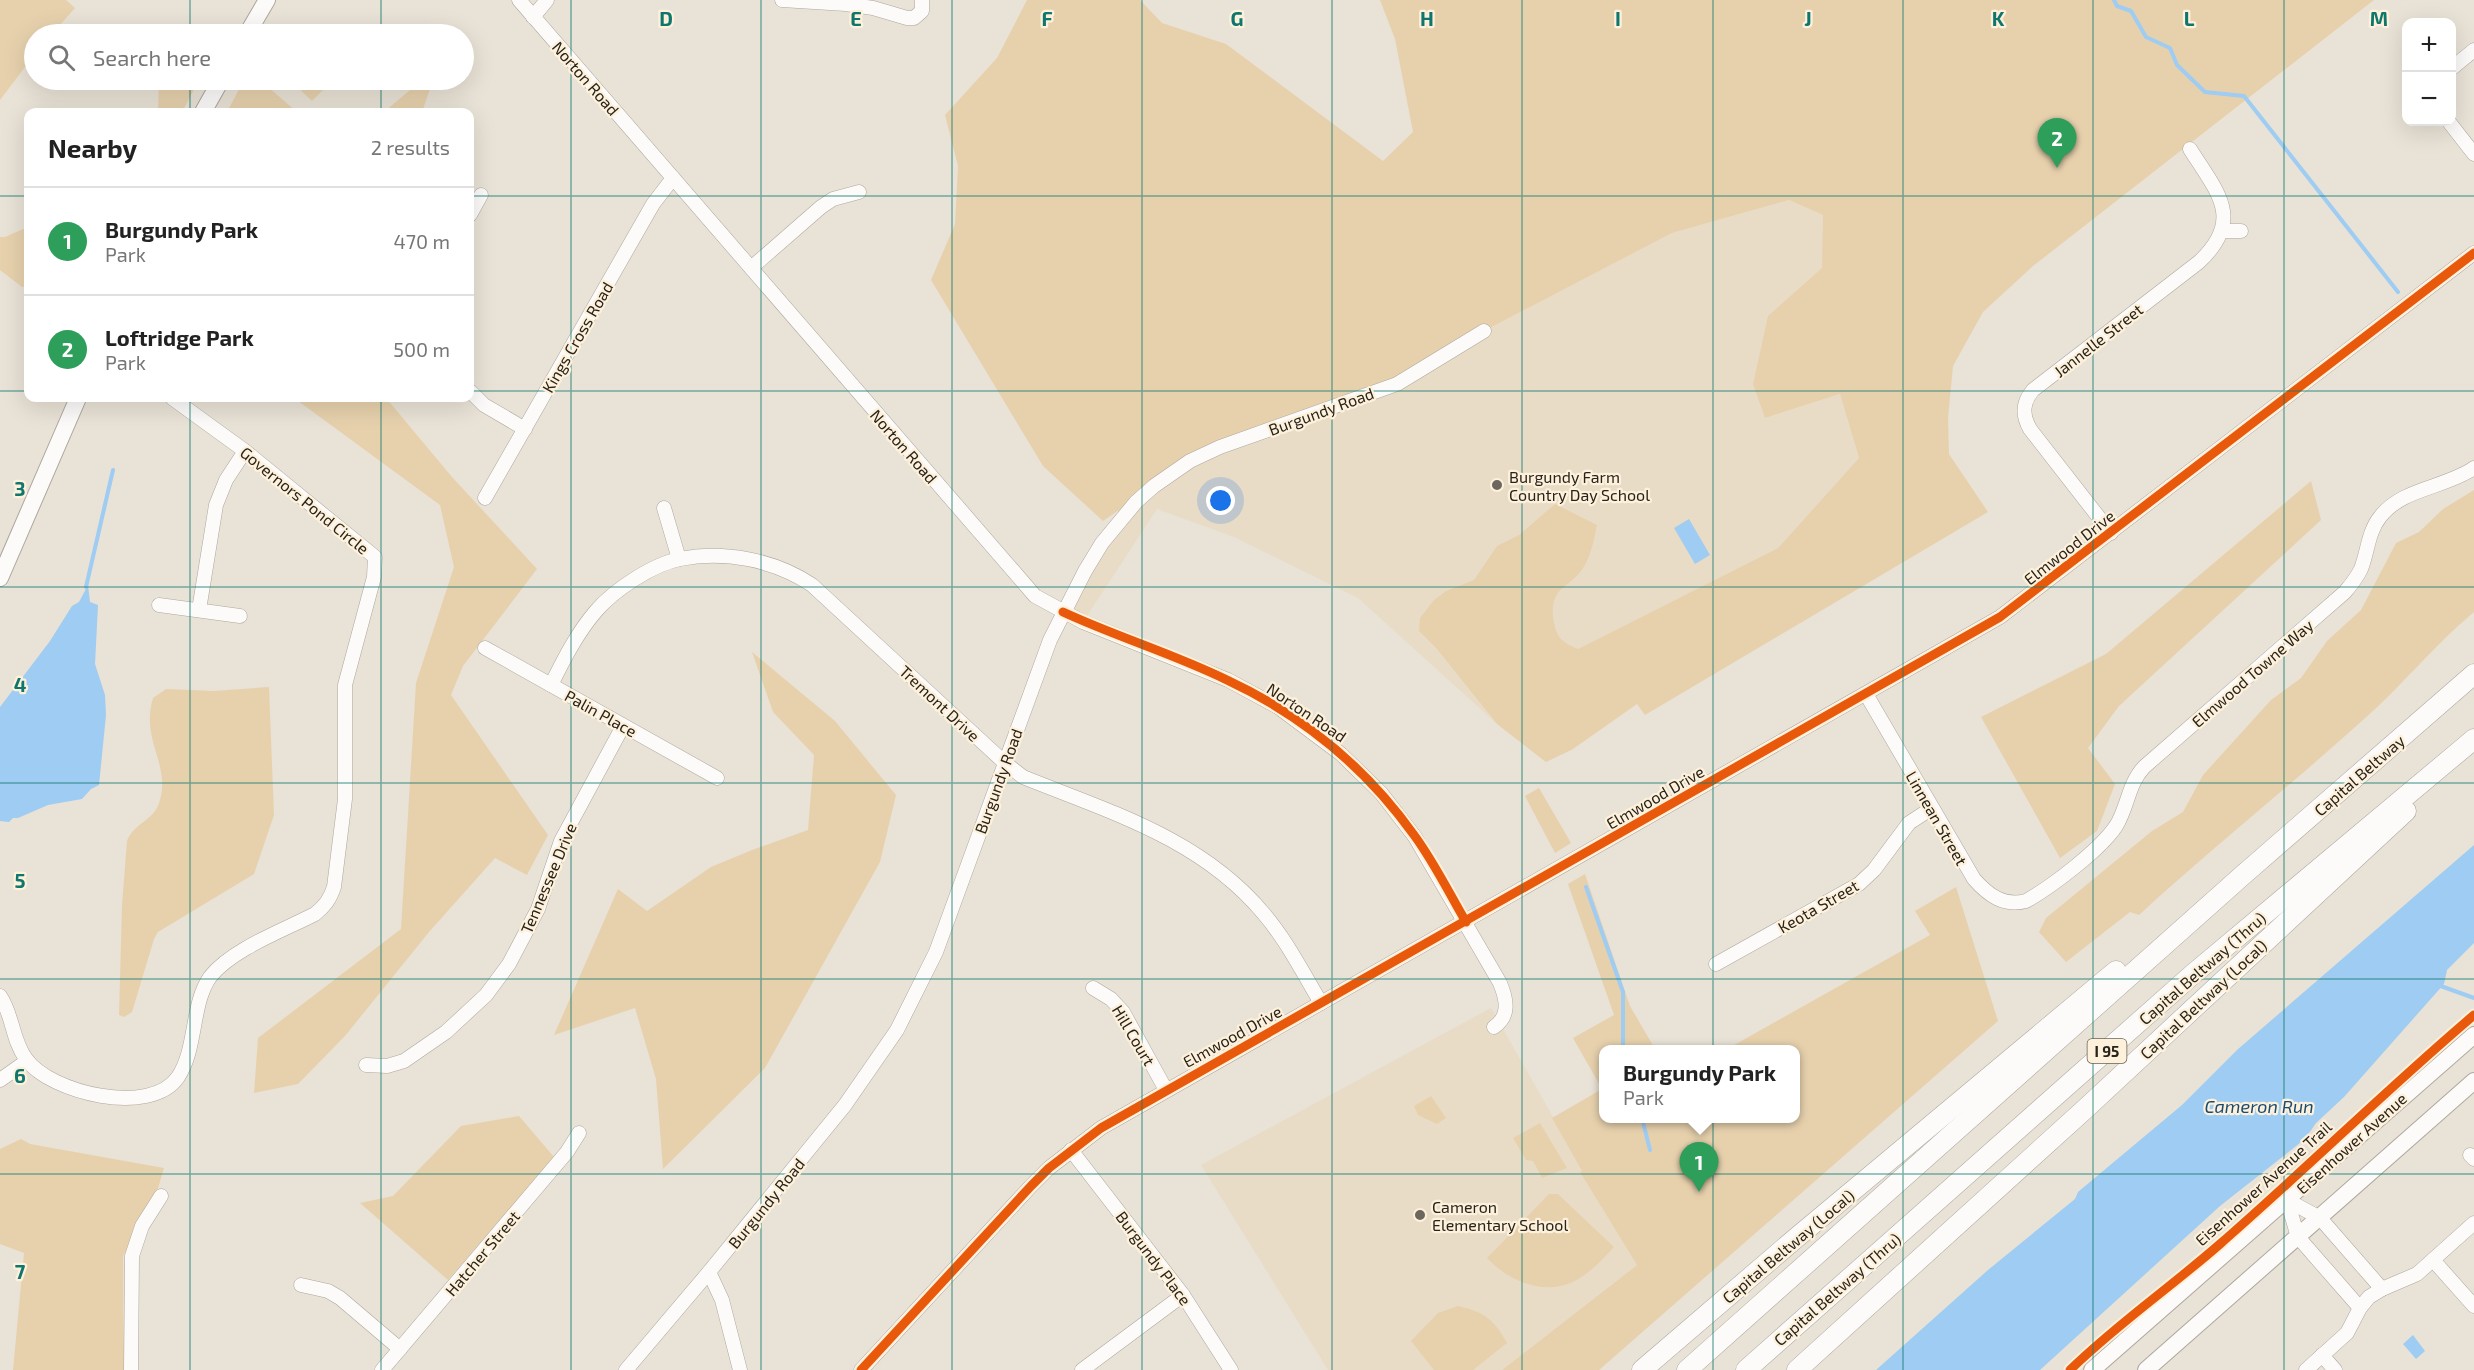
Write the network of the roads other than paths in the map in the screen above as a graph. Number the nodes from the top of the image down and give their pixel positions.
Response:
1 (267, 0) edge
2 (519, 0) edge
3 (547, 0) edge
4 (782, 0) edge
5 (922, 0) edge
6 (848, 2) edge
7 (533, 16) junction
8 (253, 24) edge
9 (2474, 50) edge
10 (2456, 64) edge
11 (216, 90) edge
12 (206, 108) edge
13 (2452, 126) edge
14 (2190, 149) dead end
15 (2474, 154) edge
16 (673, 178) junction
17 (859, 192) dead end
18 (481, 195) dead end
19 (474, 208) edge
20 (2223, 231) junction
21 (2241, 231) dead end
22 (2474, 254) edge
23 (751, 268) junction
24 (1484, 331) dead end
25 (474, 396) edge
26 (76, 402) edge
27 (178, 402) edge
28 (525, 429) junction
29 (245, 451) junction
30 (2474, 468) edge
31 (485, 498) dead end
32 (664, 508) dead end
33 (2111, 533) junction
34 (679, 559) junction
35 (0, 578) edge
36 (159, 605) dead end
37 (199, 610) junction
38 (1063, 612) junction
39 (240, 616) dead end
40 (485, 648) dead end
41 (2474, 674) edge
42 (551, 685) junction
43 (1866, 694) junction
44 (623, 726) junction
45 (2474, 739) edge
46 (2474, 748) edge
47 (1005, 763) junction
48 (717, 778) dead end
49 (1932, 808) junction
50 (2243, 875) junction
51 (2036, 896) joint
52 (1466, 922) junction
53 (1716, 964) dead end
54 (1093, 988) dead end
55 (0, 996) edge
56 (1321, 1003) junction
57 (1494, 1027) dead end
58 (2474, 1035) edge
59 (27, 1061) junction
60 (366, 1065) dead end
61 (0, 1080) edge
62 (2474, 1081) edge
63 (1166, 1090) junction
64 (579, 1133) dead end
65 (1071, 1150) junction
66 (161, 1196) dead end
67 (2287, 1200) junction
68 (2320, 1218) junction
69 (2474, 1223) edge
70 (2298, 1237) junction
71 (2433, 1260) junction
72 (709, 1272) junction
73 (301, 1285) dead end
74 (2382, 1289) junction
75 (1183, 1295) junction
76 (2474, 1306) edge
77 (2360, 1308) junction
78 (400, 1349) junction
79 (2322, 1355) junction
80 (131, 1370) edge
81 (382, 1370) edge
82 (626, 1370) edge
83 (740, 1370) edge
84 (861, 1370) edge
85 (1082, 1370) edge
86 (1231, 1370) edge
87 (1642, 1370) edge
88 (1687, 1370) edge
89 (1746, 1370) edge
90 (1797, 1370) edge
91 (2092, 1370) edge
92 (2146, 1370) edge
93 (2306, 1370) edge
94 (2335, 1370) edge

1 - 8 main road
2 - 7 street, Norton Road
3 - 7 street
4 - 6 street
5 - 6 street
7 - 16 street, Norton Road
9 - 10 street
11 - 12 main road
13 - 15 street
14 - 20 street
16 - 23 street, Norton Road
16 - 28 street, Kings Cross Road
17 - 23 street
18 - 19 street
20 - 21 street
20 - 33 street, Jannelle Street
22 - 33 street, Elmwood Drive
23 - 38 street, Norton Road
24 - 38 street, Burgundy Road
25 - 28 street
26 - 35 main road
27 - 29 street, Governors Pond Circle
28 - 31 street, Kings Cross Road
29 - 37 street
29 - 59 street, Governors Pond Circle
30 - 51 street, Elmwood Towne Way
32 - 34 street
33 - 43 street, Elmwood Drive
34 - 42 street, Tremont Drive
34 - 47 street, Tremont Drive
36 - 37 street
37 - 39 street
38 - 47 street, Burgundy Road
38 - 52 street, Norton Road
40 - 42 street, Palin Place
41 - 50 highway, Capital Beltway / I 95
42 - 44 street, Palin Place
43 - 49 street, Linnean Street
43 - 52 street, Elmwood Drive
44 - 48 street, Palin Place
44 - 60 street, Tennessee Drive
45 - 89 highway, Capital Beltway (Thru) / I 95
46 - 90 highway, Capital Beltway (Local) / I 95
47 - 56 street, Tremont Drive
47 - 72 street, Burgundy Road
49 - 51 street, Linnean Street
49 - 53 street, Keota Street
50 - 87 highway, Capital Beltway (Local) / I 95
50 - 88 highway, I 95
52 - 56 street, Elmwood Drive
52 - 57 street, Norton Road
54 - 63 street, Hill Court
55 - 59 street, Governors Pond Circle
56 - 63 street, Elmwood Drive
58 - 67 main road, Eisenhower Avenue
59 - 61 street
62 - 68 main road
63 - 65 street, Elmwood Drive
64 - 78 street, Hatcher Street
65 - 75 street, Burgundy Place
65 - 84 street, Elmwood Drive
66 - 80 street
67 - 68 street
67 - 70 street
67 - 91 main road, Eisenhower Avenue
68 - 70 main road
68 - 74 street
69 - 71 street
70 - 77 street
70 - 92 main road
71 - 74 street
71 - 76 street
72 - 82 street, Burgundy Road
72 - 83 street
73 - 78 street
74 - 77 street
75 - 85 street
75 - 86 street, Burgundy Place
77 - 79 street
78 - 81 street, Hatcher Street
79 - 93 street
79 - 94 street

